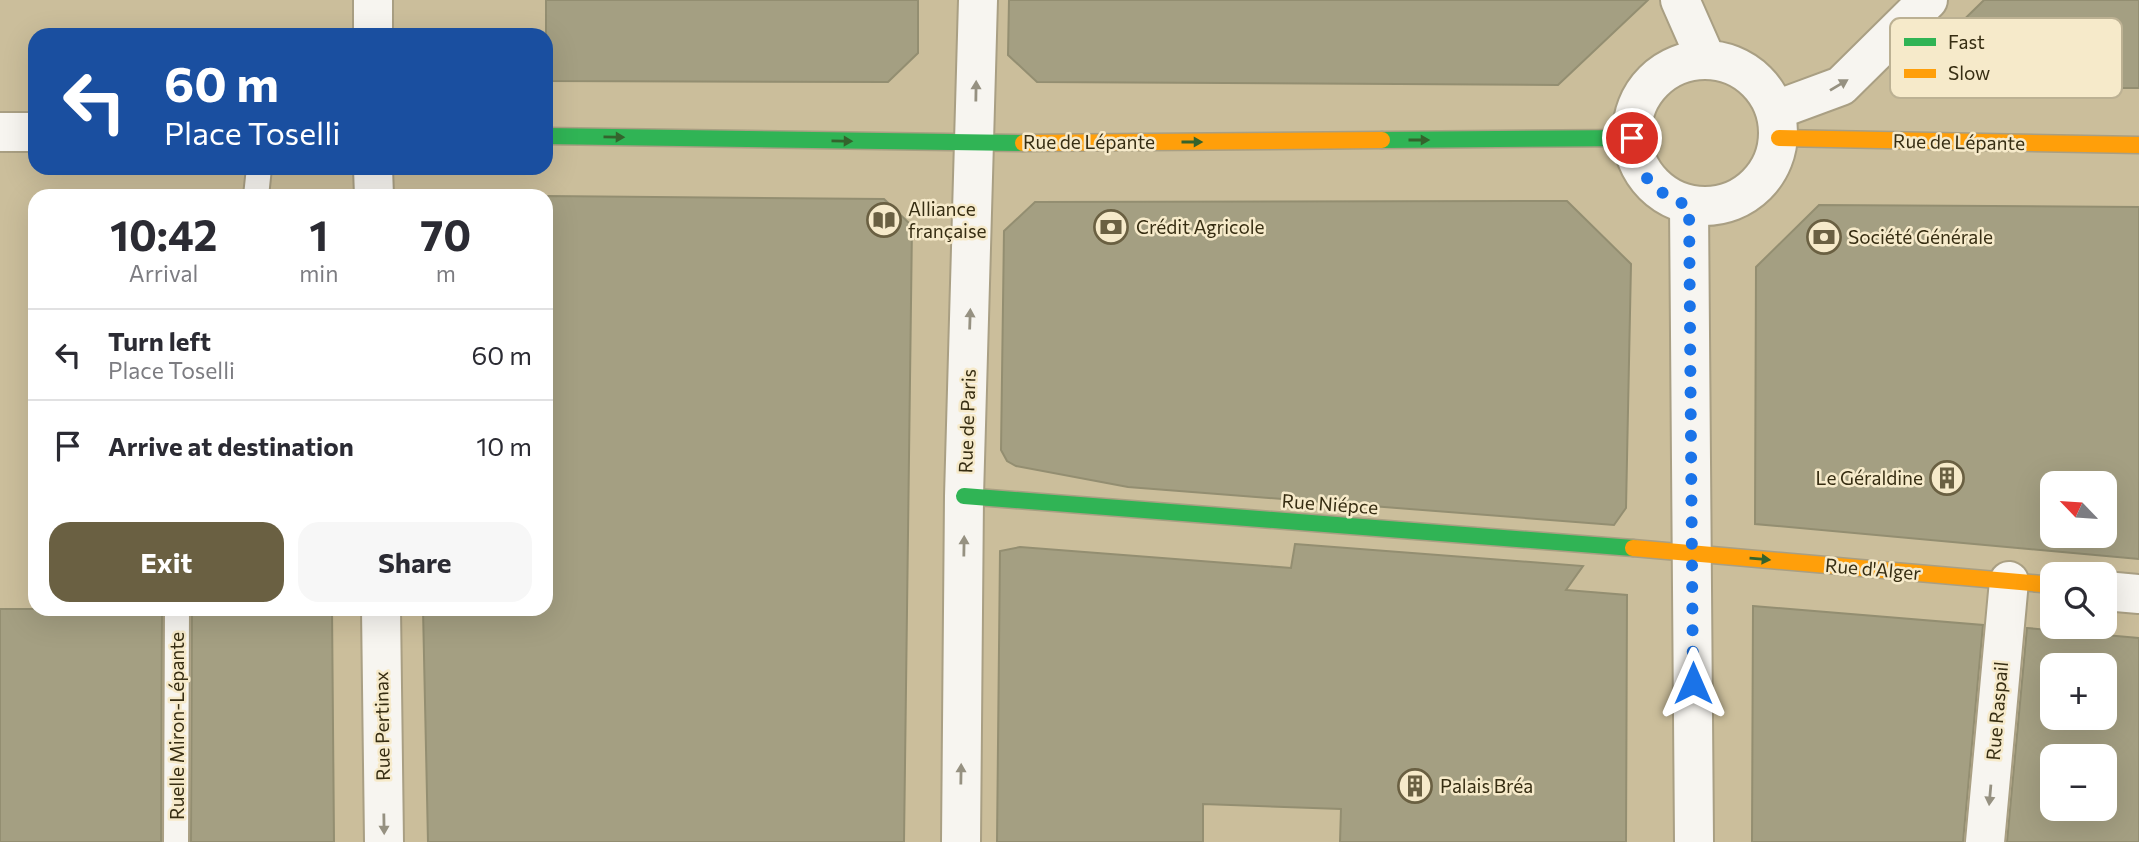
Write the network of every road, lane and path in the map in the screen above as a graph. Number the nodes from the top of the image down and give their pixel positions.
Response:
1 (373, 0) edge
2 (978, 0) edge
3 (1680, 0) edge
4 (1928, 0) edge
5 (1910, 18) edge
6 (373, 28) edge
7 (1890, 38) edge
8 (1706, 59) junction
9 (1778, 124) junction
10 (0, 132) edge
11 (28, 132) edge
12 (553, 136) edge
13 (1632, 138) junction
14 (975, 143) junction
15 (2139, 145) edge
16 (1689, 206) junction
17 (964, 496) junction
18 (1692, 553) junction
19 (2009, 581) junction
20 (2040, 584) edge
21 (2117, 592) edge
22 (2139, 594) edge
23 (177, 616) edge
24 (381, 616) edge
25 (177, 842) edge
26 (384, 842) edge
27 (961, 842) edge
28 (1694, 842) edge
29 (1985, 842) edge

1 - 6 street
14 -> 2 street, Rue de Paris
3 - 8 street
5 -> 4 street
9 -> 7 street
8 - 9 street
8 - 13 street
9 - 15 street, Rue de Lépante
9 - 16 street
10 - 11 street
12 -> 14 street, Rue de Lépante
14 -> 13 street, Rue de Lépante
13 - 16 street
17 -> 14 street, Rue de Paris
16 - 18 street
17 - 18 street, Rue Niépce
27 -> 17 street, Rue de Paris
18 -> 19 street, Rue d'Alger
18 - 28 street
19 - 20 street, Rue d'Alger
19 -> 29 street, Rue Raspail
21 - 22 street
23 - 25 lane, Ruelle Miron-Lépante
24 -> 26 street, Rue Pertinax

